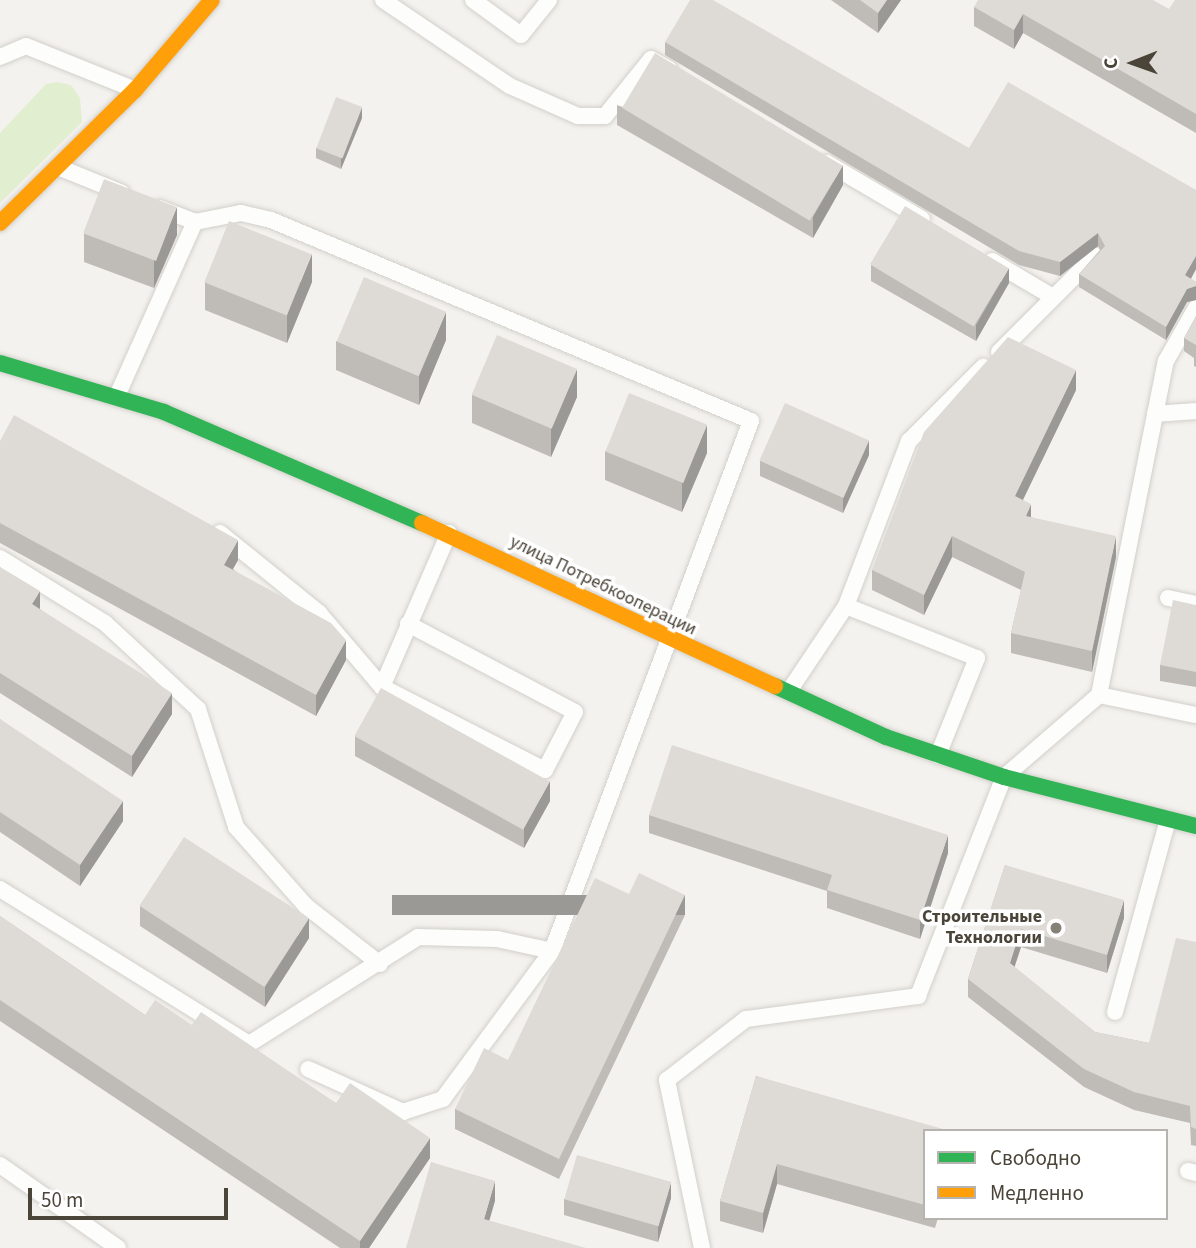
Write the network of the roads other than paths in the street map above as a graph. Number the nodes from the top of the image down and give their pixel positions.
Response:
1 (212, 0) edge
2 (383, 0) edge
3 (473, 0) edge
4 (549, 0) edge
5 (0, 57) edge
6 (686, 80) edge
7 (135, 90) junction
8 (805, 150) edge
9 (56, 166) junction
10 (195, 222) junction
11 (0, 223) edge
12 (935, 227) edge
13 (970, 248) edge
14 (1096, 256) edge
15 (1053, 298) junction
16 (1196, 308) edge
17 (0, 363) edge
18 (117, 396) junction
19 (1196, 411) edge
20 (1155, 414) junction
21 (209, 526) edge
22 (449, 533) junction
23 (0, 558) edge
24 (1168, 598) dead end
25 (1196, 604) edge
26 (846, 606) junction
27 (408, 624) junction
28 (671, 640) junction
29 (382, 687) junction
30 (787, 693) junction
31 (1099, 695) junction
32 (1196, 715) edge
33 (938, 755) junction
34 (1004, 778) junction
35 (1168, 820) junction
36 (1196, 826) edge
37 (0, 889) edge
38 (552, 951) junction
39 (380, 964) junction
40 (1115, 1012) dead end
41 (308, 1069) dead end
42 (0, 1165) edge
43 (118, 1248) edge
44 (702, 1248) edge

1 - 7 main road
2 - 6 lane
3 - 4 lane
5 - 7 lane
7 - 9 main road
8 - 12 lane
9 - 10 lane
9 - 11 main road
10 - 18 lane
10 - 28 lane
13 - 15 lane
14 - 15 lane
15 - 26 lane
16 - 20 lane
17 - 18 main road, улица Потребкооперации
18 - 22 main road, улица Потребкооперации
19 - 20 lane
20 - 31 lane
21 - 29 lane
22 - 27 lane
22 - 28 main road, улица Потребкооперации
23 - 39 lane
24 - 25 lane
26 - 30 lane
26 - 33 lane
27 - 29 lane
27 - 29 lane
28 - 30 main road, улица Потребкооперации
28 - 38 lane
30 - 33 main road, улица Потребкооперации
31 - 32 lane
31 - 34 lane
33 - 34 main road, улица Потребкооперации
34 - 35 main road, улица Потребкооперации
34 - 44 lane
35 - 36 main road, улица Потребкооперации
35 - 40 lane
37 - 39 lane
38 - 39 lane
38 - 41 lane
42 - 43 lane

